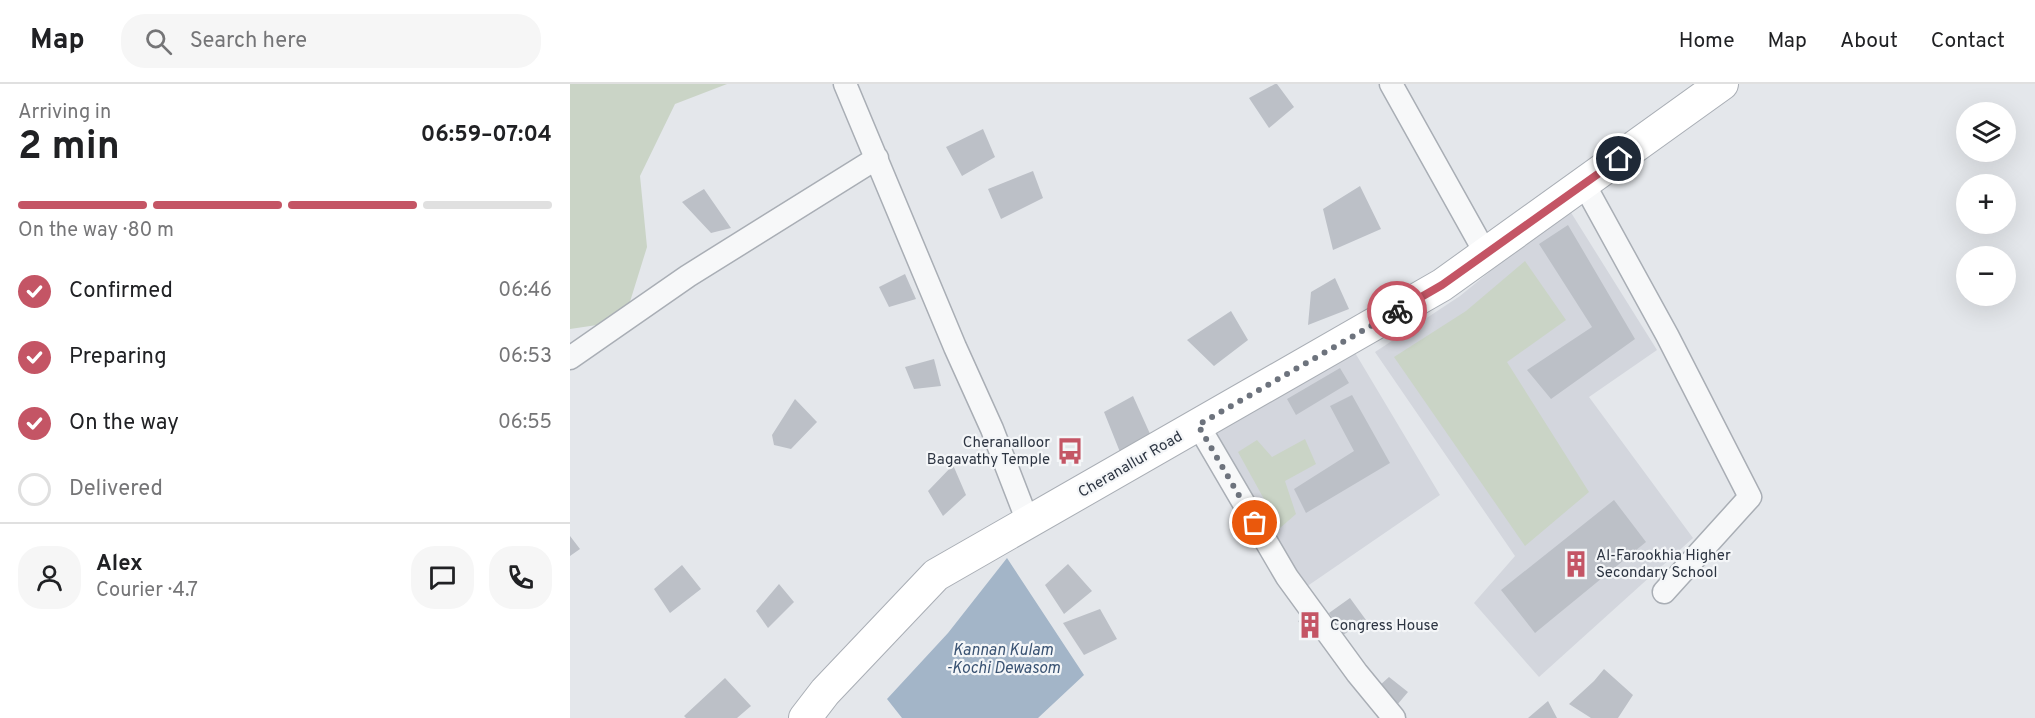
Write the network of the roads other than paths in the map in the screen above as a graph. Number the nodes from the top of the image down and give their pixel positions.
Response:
1 (845, 84) edge
2 (1391, 84) edge
3 (1722, 84) edge
4 (877, 158) junction
5 (1584, 184) junction
6 (1486, 254) junction
7 (570, 358) edge
8 (1198, 425) junction
9 (1028, 522) junction
10 (1664, 592) dead end
11 (805, 718) edge
12 (1394, 718) edge

1 - 4 street
2 - 6 street
3 - 5 main road, Cheranallur Road
4 - 7 street
4 - 9 street
5 - 6 main road, Cheranallur Road
5 - 10 street
6 - 8 main road, Cheranallur Road
8 - 9 main road, Cheranallur Road
8 - 12 street
9 - 11 main road, Cheranallur Road

